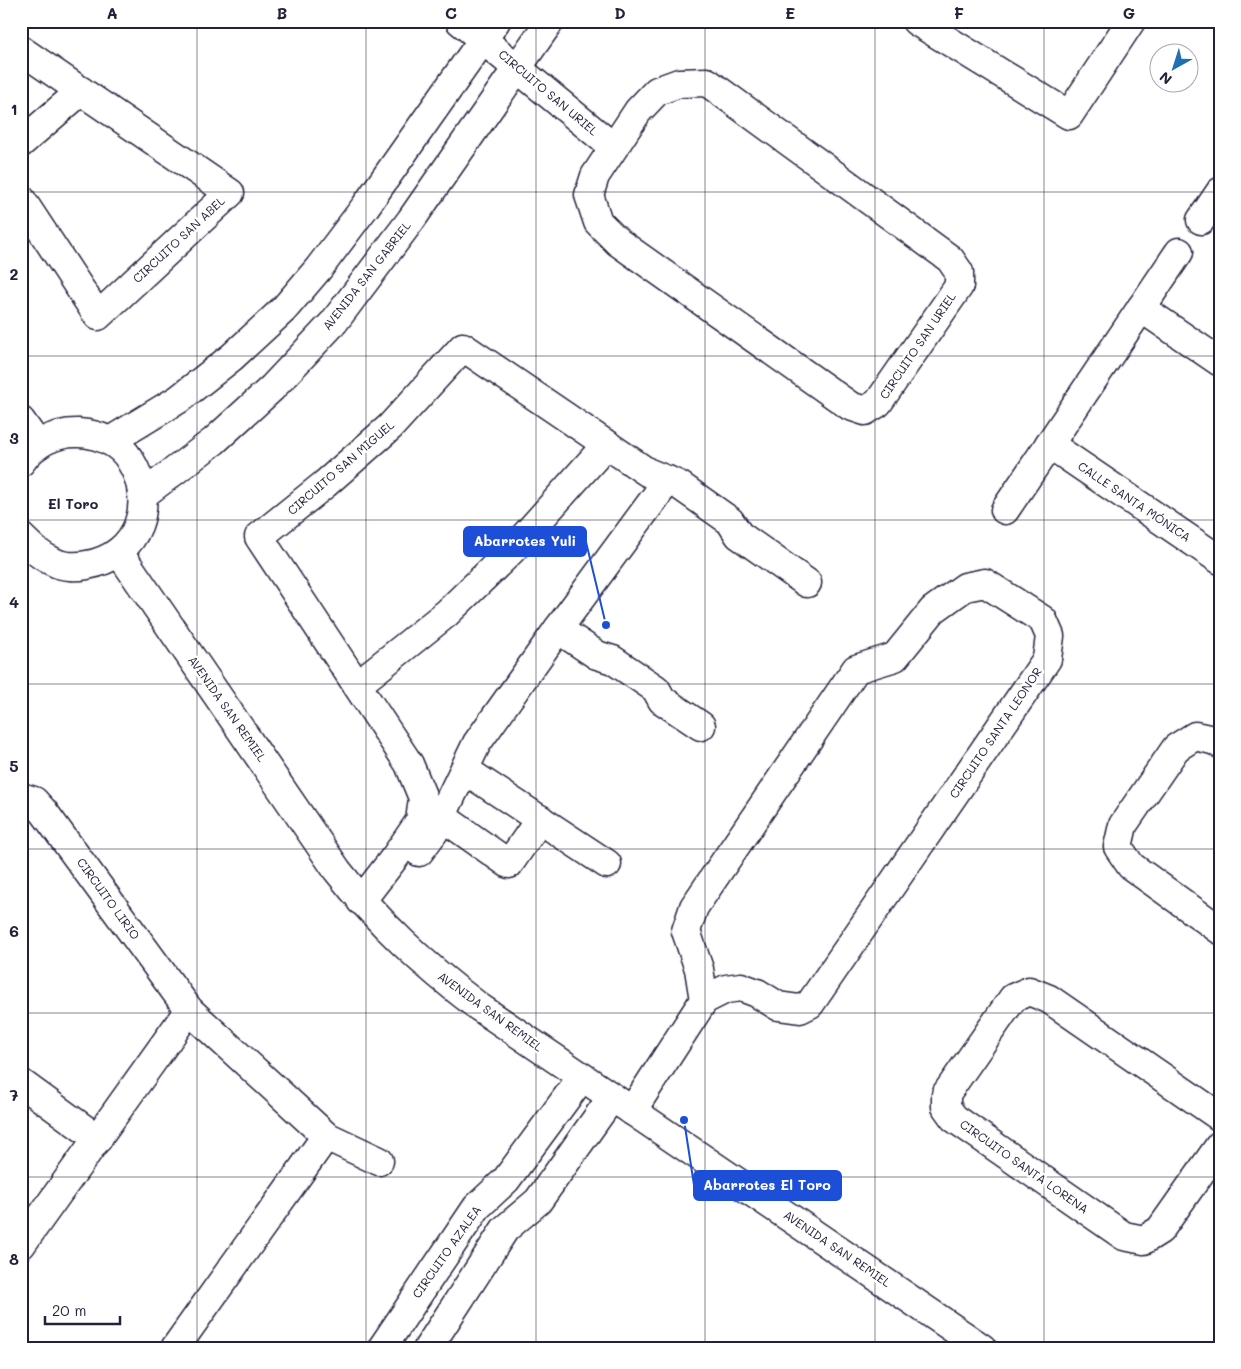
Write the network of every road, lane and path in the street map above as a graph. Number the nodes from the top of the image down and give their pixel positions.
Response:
1 (460, 21) edge
2 (550, 21) edge
3 (916, 21) edge
4 (1131, 21) edge
5 (490, 30) edge
6 (21, 50) edge
7 (518, 68) junction
8 (81, 91) junction
9 (21, 143) edge
10 (613, 147) junction
11 (1220, 192) edge
12 (21, 199) edge
13 (1201, 220) dead end
14 (1179, 252) dead end
15 (1141, 308) junction
16 (1220, 362) edge
17 (21, 421) edge
18 (110, 441) junction
19 (607, 444) junction
20 (1049, 444) junction
21 (30, 454) edge
22 (659, 480) junction
23 (144, 494) junction
24 (1005, 510) dead end
25 (26, 550) edge
26 (119, 552) junction
27 (1220, 560) edge
28 (807, 583) dead end
29 (558, 629) junction
30 (357, 685) junction
31 (701, 726) dead end
32 (1220, 744) edge
33 (465, 770) junction
34 (21, 797) edge
35 (441, 816) junction
36 (540, 819) junction
37 (607, 864) dead end
38 (368, 908) junction
39 (1220, 930) edge
40 (704, 1000) junction
41 (189, 1010) junction
42 (582, 1077) junction
43 (21, 1083) edge
44 (622, 1104) junction
45 (1220, 1117) edge
46 (326, 1136) junction
47 (98, 1139) junction
48 (1220, 1145) edge
49 (379, 1161) dead end
50 (506, 1180) junction
51 (538, 1201) junction
52 (21, 1245) edge
53 (388, 1339) edge
54 (175, 1348) edge
55 (422, 1348) edge
56 (428, 1348) edge
57 (982, 1348) edge

1 - 5 street, CIRCUITO SAN URIEL
2 - 7 street, AVENIDA SAN GABRIEL
3 - 4 street
5 - 7 street, CIRCUITO SAN URIEL
5 - 18 street
6 - 8 street, CIRCUITO SAN ABEL
7 - 10 street, CIRCUITO SAN URIEL
7 - 23 street, AVENIDA SAN GABRIEL
8 - 9 street
8 - 12 street, CIRCUITO SAN ABEL
10 - 10 street, CIRCUITO SAN URIEL
11 - 13 street
14 - 15 street
15 - 16 street
15 - 20 street
17 - 21 street
18 - 21 street
18 - 23 street
19 - 22 street, CIRCUITO SAN MIGUEL
19 - 30 street
19 - 30 street, CIRCUITO SAN MIGUEL
20 - 24 street
20 - 27 street, CALLE SANTA MÓNICA
22 - 28 street, CIRCUITO SAN MIGUEL
22 - 29 street
23 - 26 street
25 - 26 street
26 - 38 street, AVENIDA SAN REMIEL
29 - 31 street
29 - 33 street
30 - 38 street, CIRCUITO SAN MIGUEL
32 - 39 street
33 - 35 street
33 - 36 street
34 - 41 street, CIRCUITO LIRIO
35 - 36 street
35 - 38 street
36 - 37 street
38 - 42 street, AVENIDA SAN REMIEL
40 - 40 street, CIRCUITO SANTA LEONOR
40 - 44 street
41 - 46 street, CIRCUITO LIRIO
41 - 47 street
42 - 44 street, AVENIDA SAN REMIEL
42 - 50 street, CIRCUITO AZALEA
43 - 47 street
44 - 51 street
44 - 57 street, AVENIDA SAN REMIEL
45 - 48 street, CIRCUITO SANTA LORENA
46 - 49 street, CIRCUITO LIRIO
46 - 54 street
47 - 52 street
50 - 51 street
50 - 53 street, CIRCUITO AZALEA
51 - 56 street
53 - 55 street, CIRCUITO AZALEA

